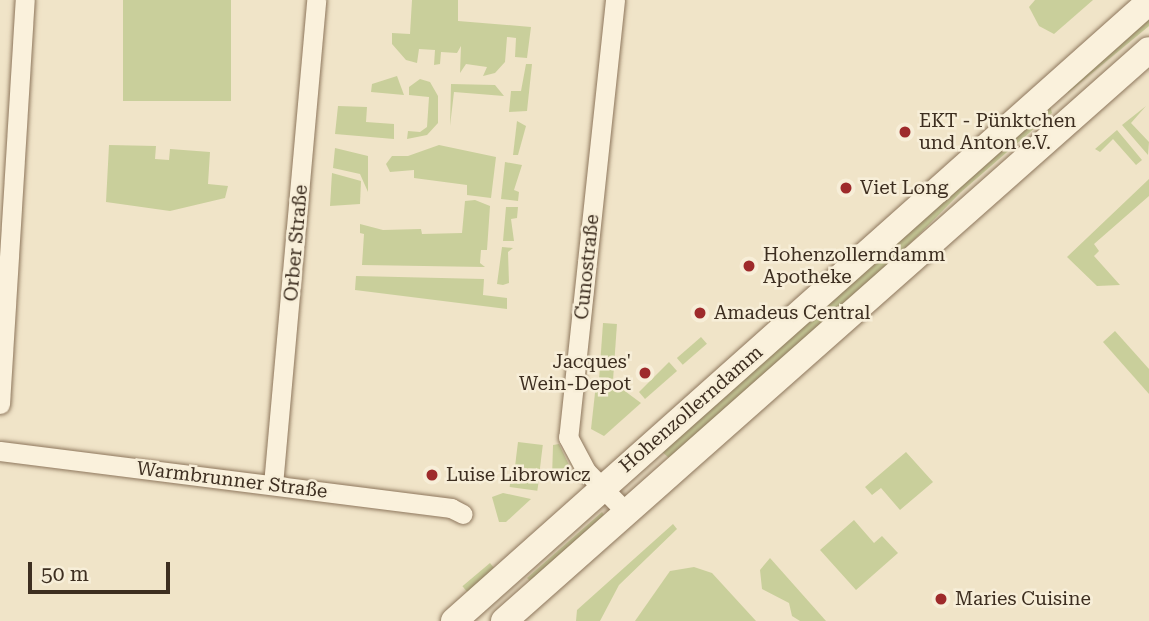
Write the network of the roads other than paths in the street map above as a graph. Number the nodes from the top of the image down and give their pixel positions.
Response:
1 (26, 0) edge
2 (316, 0) edge
3 (615, 0) edge
4 (1149, 2) edge
5 (1149, 50) edge
6 (0, 404) edge
7 (0, 451) edge
8 (273, 485) junction
9 (602, 488) junction
10 (626, 513) junction
11 (463, 514) dead end
12 (490, 590) junction
13 (511, 619) edge
14 (454, 621) edge

1 - 6 street
2 - 8 street, Orber Straße
3 - 9 street, Cunostraße
4 - 9 main road, Hohenzollerndamm
5 - 10 main road, Hohenzollerndamm
7 - 8 street, Warmbrunner Straße
8 - 11 street, Warmbrunner Straße
9 - 10 street, Cunostraße
9 - 12 main road, Hohenzollerndamm
10 - 13 main road, Hohenzollerndamm
12 - 13 street
12 - 14 main road, Hohenzollerndamm

